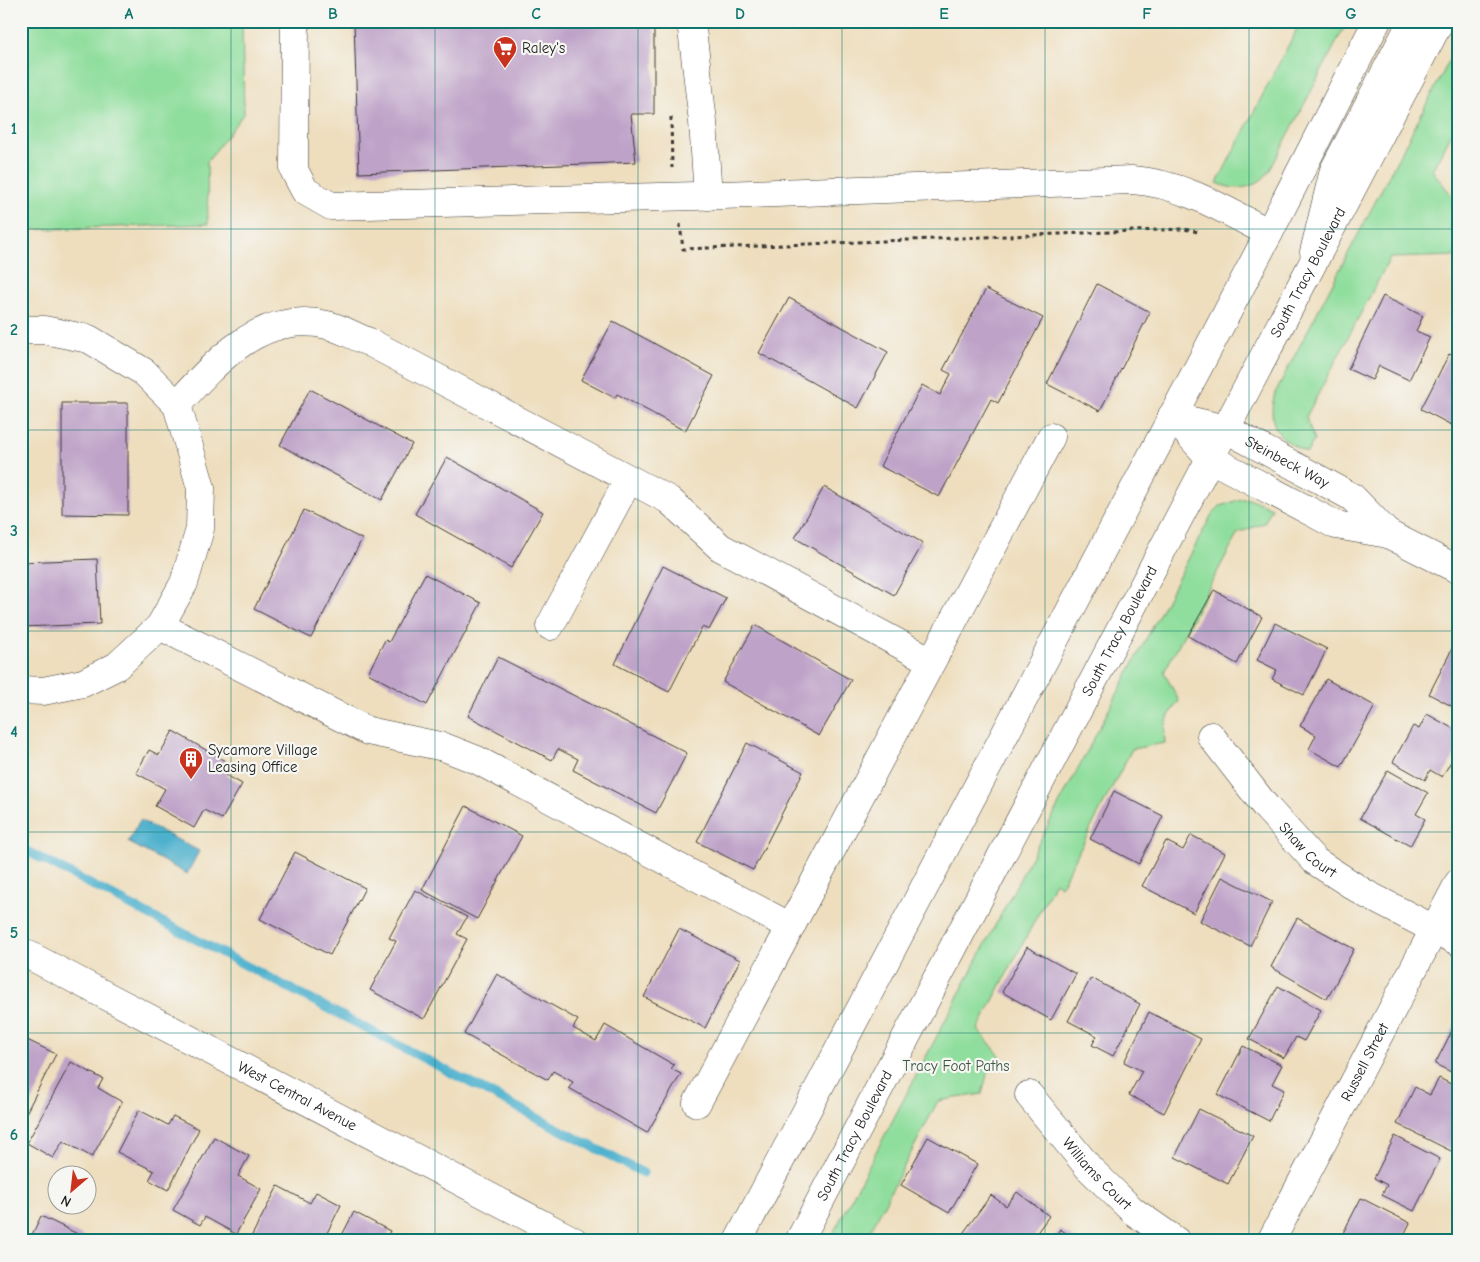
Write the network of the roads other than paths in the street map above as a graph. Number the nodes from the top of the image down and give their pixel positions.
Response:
1 (295, 21) edge
2 (692, 21) edge
3 (1377, 21) edge
4 (1408, 21) edge
5 (1440, 21) edge
6 (708, 196) junction
7 (1269, 233) junction
8 (1310, 268) junction
9 (21, 330) edge
10 (178, 405) junction
11 (1172, 416) junction
12 (1226, 429) junction
13 (1050, 437) dead end
14 (1211, 459) junction
15 (629, 479) junction
16 (1388, 534) junction
17 (1459, 570) edge
18 (160, 626) junction
19 (550, 626) dead end
20 (931, 661) junction
21 (21, 690) edge
22 (1211, 736) dead end
23 (1459, 882) edge
24 (791, 926) junction
25 (1434, 929) junction
26 (1459, 942) edge
27 (21, 951) edge
28 (1029, 1095) dead end
29 (697, 1103) dead end
30 (574, 1241) edge
31 (738, 1241) edge
32 (799, 1241) edge
33 (1176, 1241) edge
34 (1270, 1241) edge

1 - 6 street
2 - 6 street
3 - 7 street
4 - 8 street
5 - 8 street, South Tracy Boulevard
6 - 7 street
7 - 11 street
8 - 12 street, South Tracy Boulevard
9 - 10 street
10 - 15 street
10 - 18 street
11 - 12 street, Steinbeck Way
11 - 14 street, Steinbeck Way
11 - 31 street
12 - 14 street, South Tracy Boulevard
12 - 16 street, Steinbeck Way
13 - 20 street
14 - 16 street, Steinbeck Way
14 - 32 street, South Tracy Boulevard
15 - 19 street
15 - 20 street
16 - 17 street, Steinbeck Way
18 - 21 street
18 - 24 street
20 - 24 street
22 - 25 street, Shaw Court
23 - 25 street, Russell Street
24 - 29 street
25 - 26 street, Shaw Court
25 - 34 street, Russell Street
27 - 30 street, West Central Avenue
28 - 33 street, Williams Court

